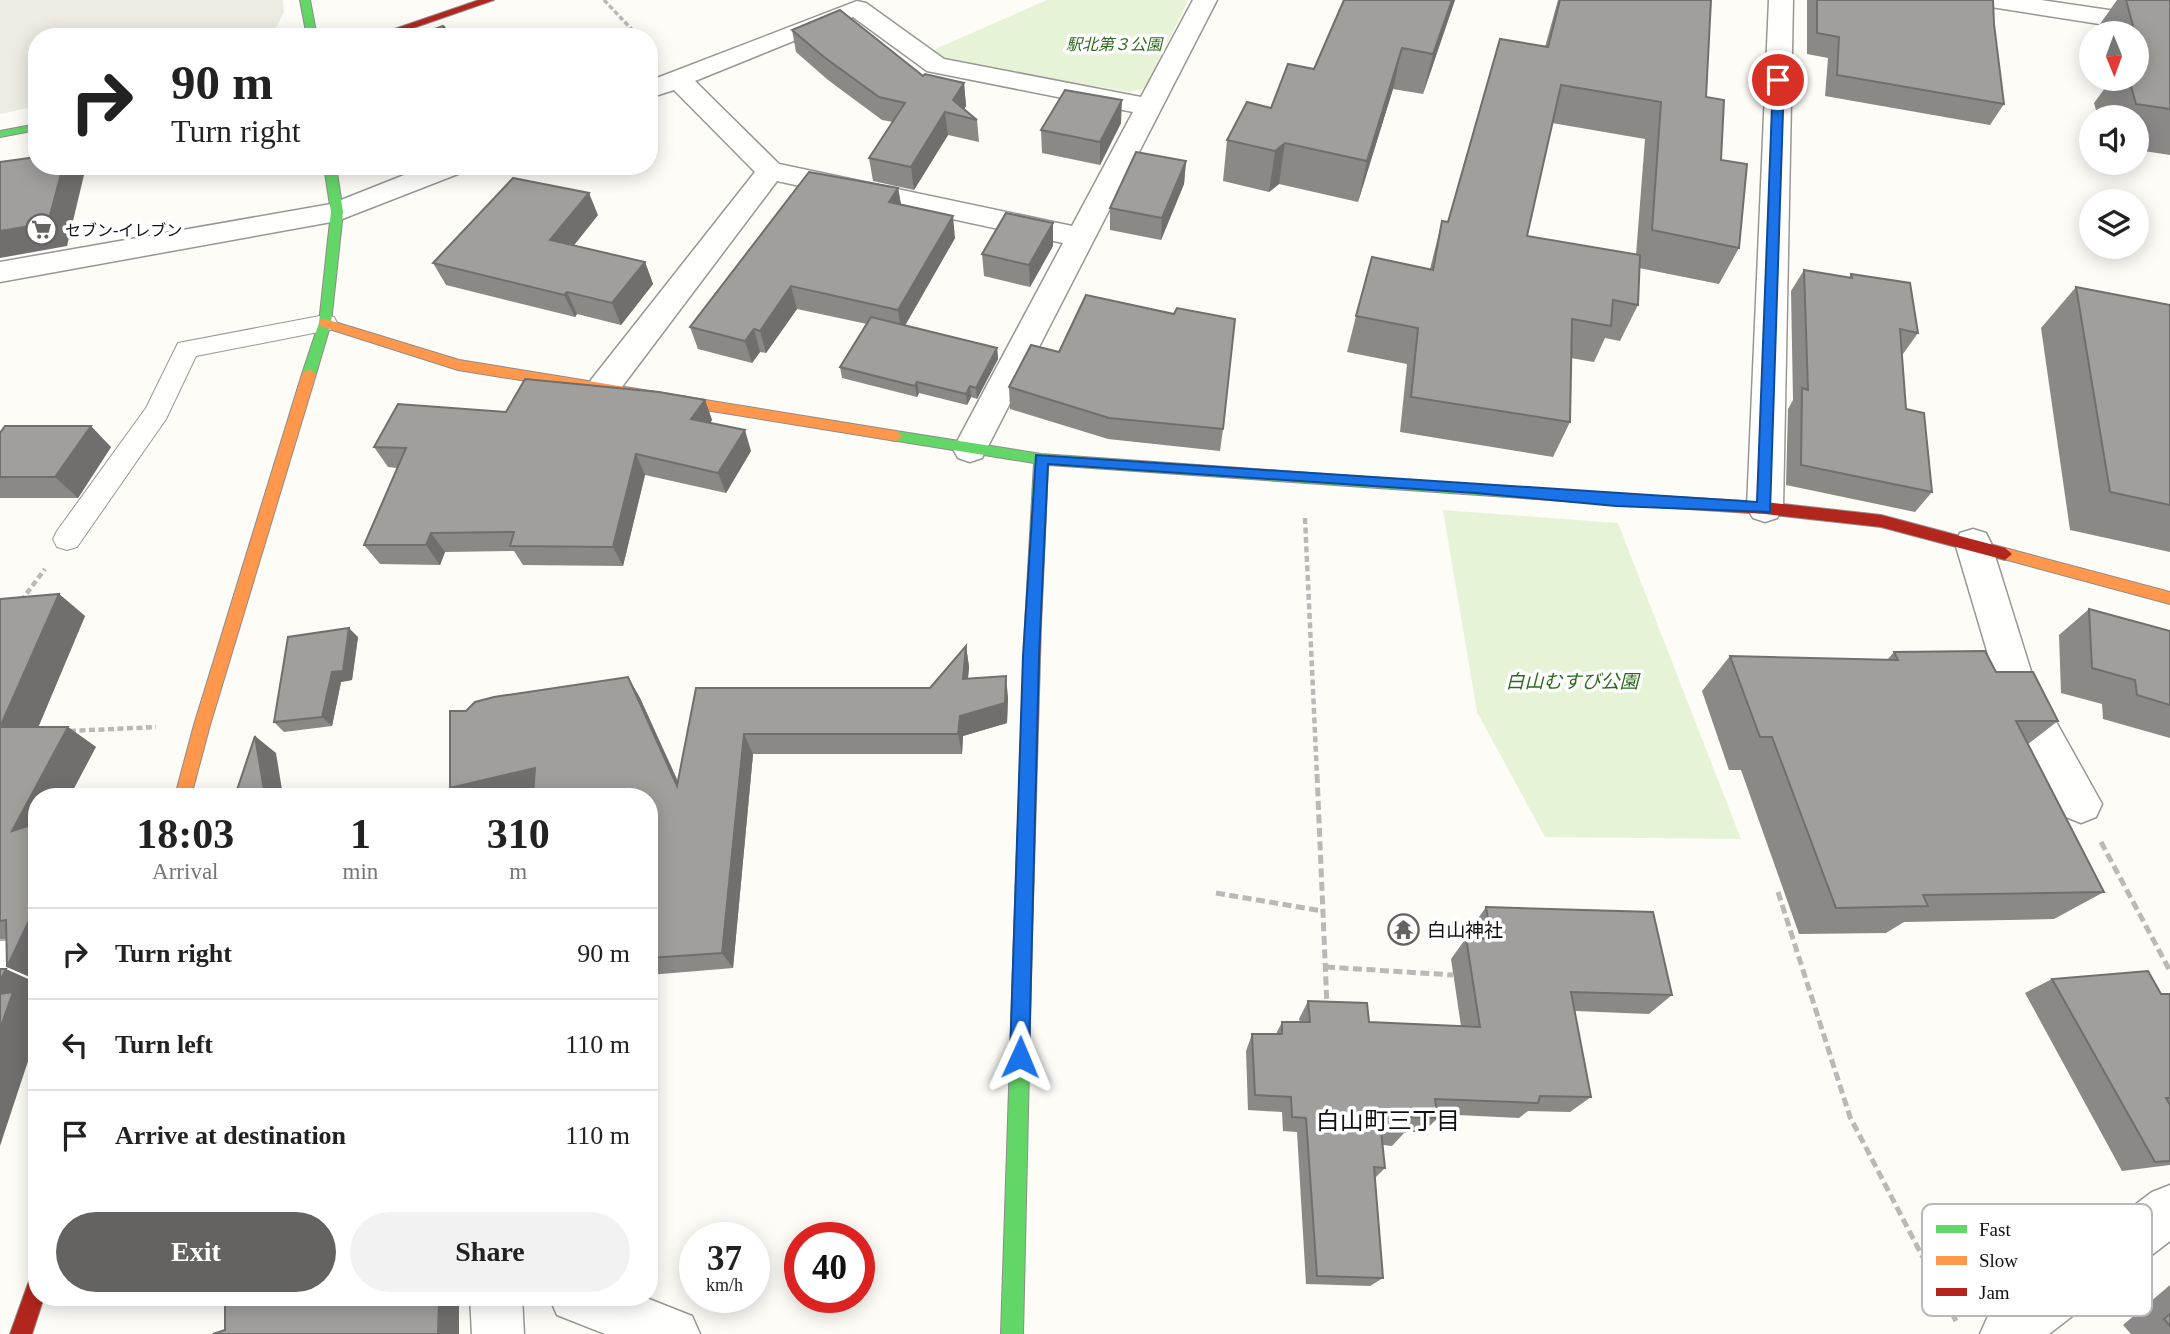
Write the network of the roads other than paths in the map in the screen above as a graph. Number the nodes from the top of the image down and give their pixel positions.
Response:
1 (305, 0) edge
2 (489, 0) edge
3 (1205, 0) edge
4 (1781, 0) edge
5 (1991, 0) edge
6 (867, 4) edge
7 (2170, 27) edge
8 (310, 28) edge
9 (403, 28) edge
10 (678, 79) junction
11 (658, 87) edge
12 (1149, 107) junction
13 (28, 129) edge
14 (0, 134) edge
15 (771, 171) junction
16 (332, 175) edge
17 (430, 175) edge
18 (337, 212) junction
19 (1080, 237) junction
20 (0, 272) edge
21 (325, 323) junction
22 (603, 388) junction
23 (970, 449) junction
24 (1041, 459) junction
25 (1765, 508) junction
26 (67, 539) road end
27 (1973, 543) junction
28 (2170, 598) edge
29 (185, 788) edge
30 (2081, 804) road end
31 (28, 961) edge
32 (0, 963) edge
33 (2170, 1210) edge
34 (2152, 1224) edge
35 (30, 1306) edge
36 (496, 1306) edge
37 (599, 1306) edge
38 (2030, 1316) edge
39 (21, 1334) edge
40 (498, 1334) edge
41 (674, 1334) edge
42 (1012, 1334) edge
43 (2006, 1334) edge

1 - 8 street
2 - 9 street
3 - 12 street
4 - 25 street
5 - 7 street
6 - 10 street
6 - 12 street
10 - 11 street
10 - 15 street
12 - 19 street
13 - 14 street
15 - 19 street
15 - 22 street
16 - 18 street
17 - 18 street
18 - 20 street
18 - 21 street
19 - 23 street
21 - 22 street
21 - 26 lane
21 - 29 street
22 - 23 street
23 - 24 street
24 - 25 street
24 - 42 street
25 - 27 street
27 - 28 street
27 - 30 street
31 - 32 street
33 - 34 street
35 - 39 street
36 - 40 street
37 - 41 street
38 - 43 street

